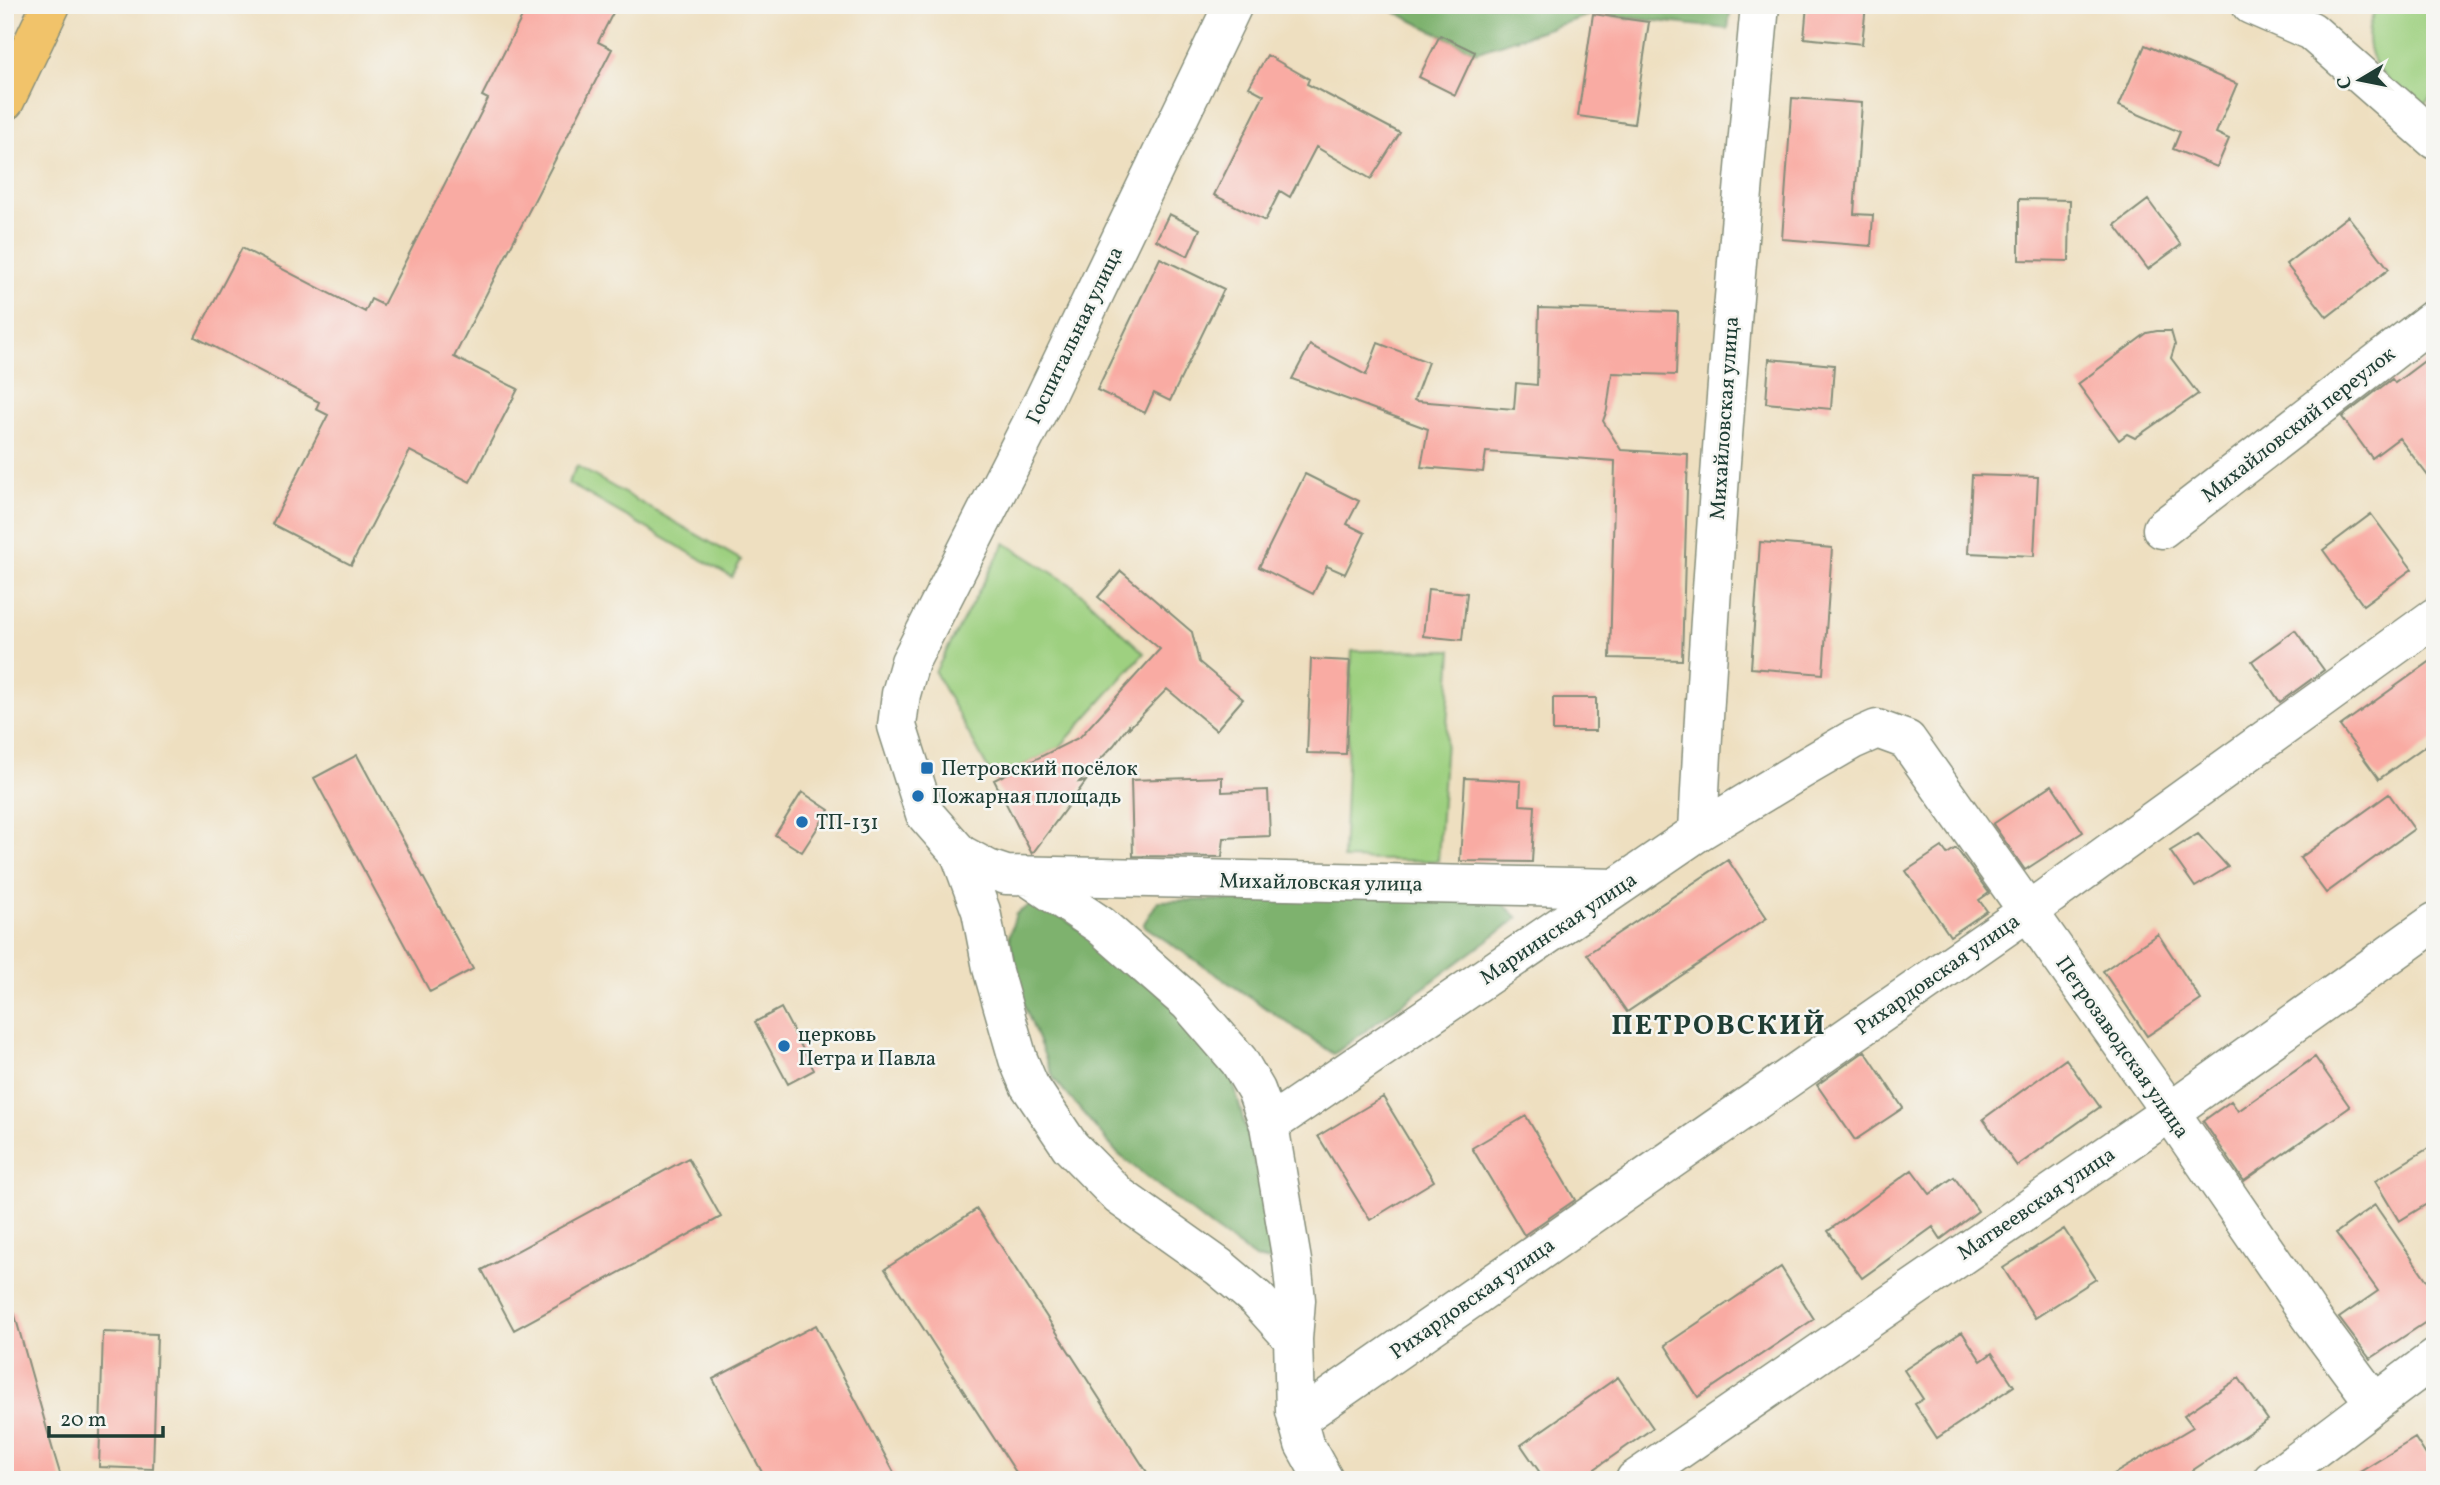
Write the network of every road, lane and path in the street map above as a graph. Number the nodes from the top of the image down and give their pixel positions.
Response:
1 (51, 5) edge
2 (1233, 5) edge
3 (1760, 5) edge
4 (2251, 5) edge
5 (5, 101) edge
6 (2435, 140) edge
7 (2435, 318) edge
8 (2162, 529) dead end
9 (2435, 617) edge
10 (1852, 740) joint
11 (1698, 832) junction
12 (960, 854) junction
13 (1027, 876) junction
14 (1616, 888) junction
15 (2027, 912) junction
16 (2435, 922) edge
17 (2170, 1112) junction
18 (1269, 1125) junction
19 (1293, 1339) junction
20 (2435, 1358) edge
21 (2374, 1402) junction
22 (1297, 1420) junction
23 (1324, 1480) edge
24 (1635, 1480) edge
25 (2272, 1480) edge

1 - 5 main road
2 - 12 street, Госпитальная улица
3 - 11 street, Михайловская улица
4 - 6 street
7 - 8 street, Михайловский переулок
9 - 15 street, Рихардовская улица
10 - 11 street, Мариинская улица
10 - 15 street, Петрозаводская улица
11 - 14 street, Мариинская улица
12 - 13 street
12 - 19 street
13 - 14 street, Михайловская улица
13 - 18 street
14 - 18 street, Мариинская улица
15 - 17 street, Петрозаводская улица
15 - 22 street, Рихардовская улица
16 - 17 street, Матвеевская улица
17 - 21 street, Петрозаводская улица
17 - 24 street, Матвеевская улица
18 - 19 street
19 - 22 street
20 - 21 street
21 - 25 street
22 - 23 street

